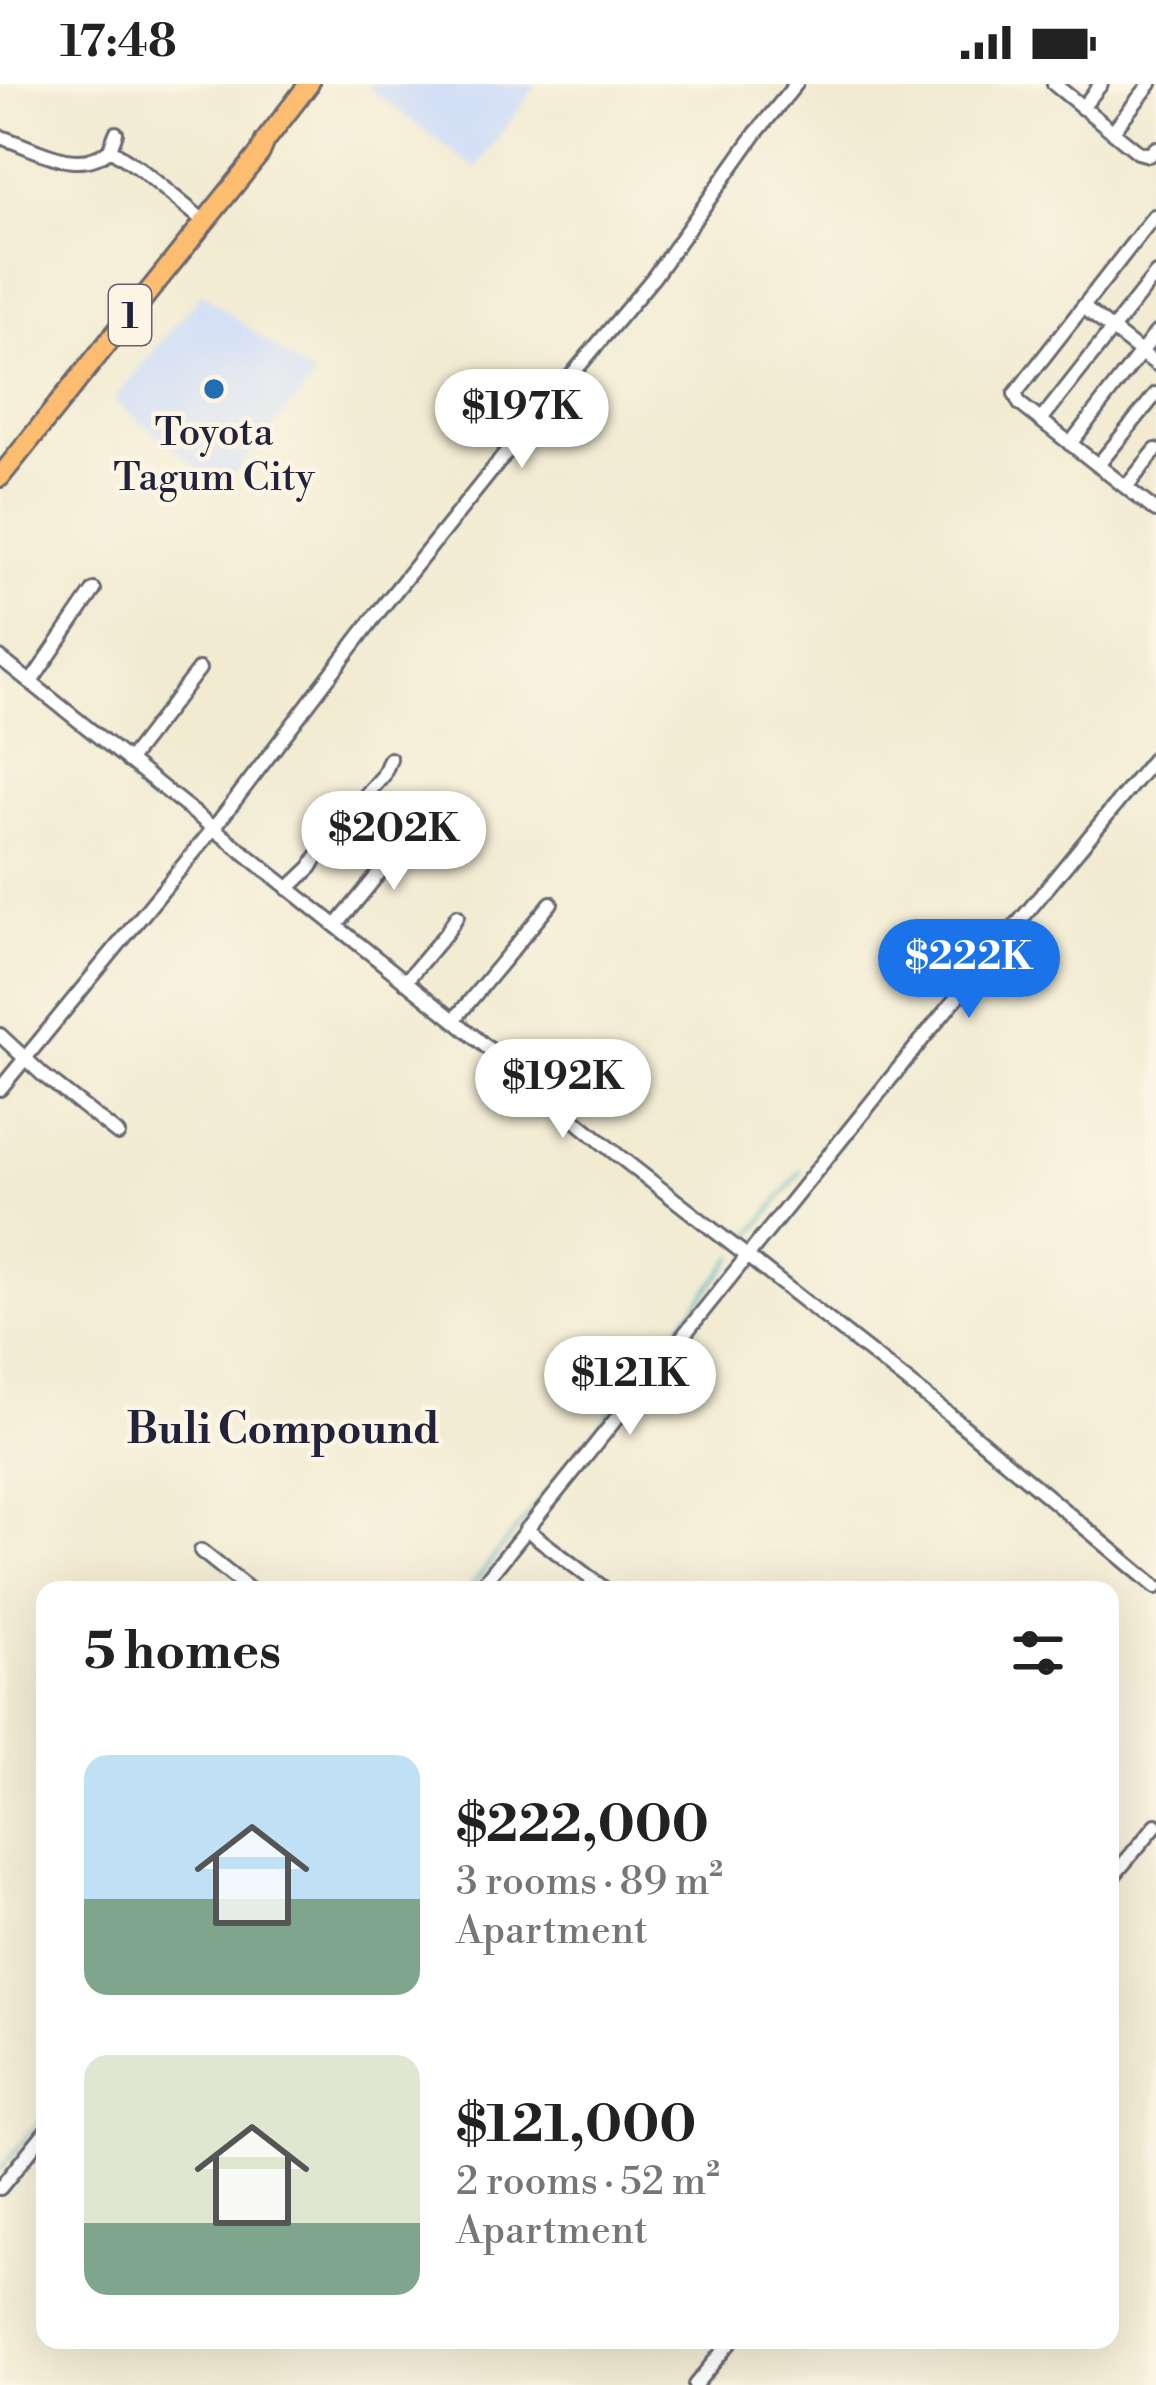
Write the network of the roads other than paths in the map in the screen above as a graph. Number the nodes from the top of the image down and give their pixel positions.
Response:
1 (309, 84) edge
2 (321, 84) edge
3 (796, 84) edge
4 (1054, 84) edge
5 (1101, 84) edge
6 (1150, 84) edge
7 (1082, 108) junction
8 (1113, 131) junction
9 (116, 133) dead end
10 (0, 137) edge
11 (1156, 148) edge
12 (110, 149) junction
13 (260, 153) junction
14 (1155, 216) edge
15 (205, 222) junction
16 (1156, 274) edge
17 (1083, 307) junction
18 (1113, 329) junction
19 (1156, 333) edge
20 (1141, 352) junction
21 (1156, 364) edge
22 (1156, 394) edge
23 (1041, 420) junction
24 (1070, 444) junction
25 (1156, 450) edge
26 (1098, 465) junction
27 (0, 476) edge
28 (1126, 487) junction
29 (1155, 509) edge
30 (94, 590) dead end
31 (0, 658) edge
32 (200, 669) dead end
33 (31, 682) junction
34 (1156, 756) edge
35 (390, 759) dead end
36 (128, 761) junction
37 (213, 829) junction
38 (415, 830) dead end
39 (288, 889) junction
40 (551, 903) dead end
41 (458, 916) dead end
42 (335, 926) junction
43 (405, 982) junction
44 (454, 1020) junction
45 (0, 1035) edge
46 (26, 1058) junction
47 (0, 1089) edge
48 (118, 1134) dead end
49 (746, 1256) junction
50 (526, 1529) junction
51 (201, 1552) dead end
52 (238, 1581) edge
53 (485, 1581) edge
54 (594, 1581) edge
55 (1156, 1587) edge
56 (1156, 1825) edge
57 (1119, 1869) edge
58 (36, 2143) edge
59 (0, 2188) edge
60 (725, 2349) edge
61 (695, 2385) edge

1 - 13 highway, 1
2 - 13 highway, 1
3 - 37 street
4 - 7 street
5 - 7 street
6 - 8 street
7 - 8 street
8 - 11 street
9 - 12 street
10 - 12 street
12 - 15 street
13 - 15 highway, 1
14 - 17 street
15 - 27 highway, 1
16 - 18 street
17 - 18 street
17 - 23 street
18 - 20 street
18 - 23 street
19 - 20 street
20 - 21 street
20 - 24 street
22 - 26 street
23 - 24 street
24 - 26 street
25 - 28 street
26 - 28 street
28 - 29 street
30 - 33 street
31 - 33 street
32 - 36 street
33 - 36 street
34 - 49 street
35 - 39 street
36 - 37 street
37 - 39 street
37 - 46 street
38 - 42 street
39 - 42 street
40 - 44 street
41 - 43 street
42 - 43 street
43 - 44 street
44 - 49 street
45 - 46 street
46 - 47 street
46 - 48 street
49 - 50 street
49 - 55 street
50 - 53 street
50 - 54 street
51 - 52 street
56 - 57 street
58 - 59 street
60 - 61 street

